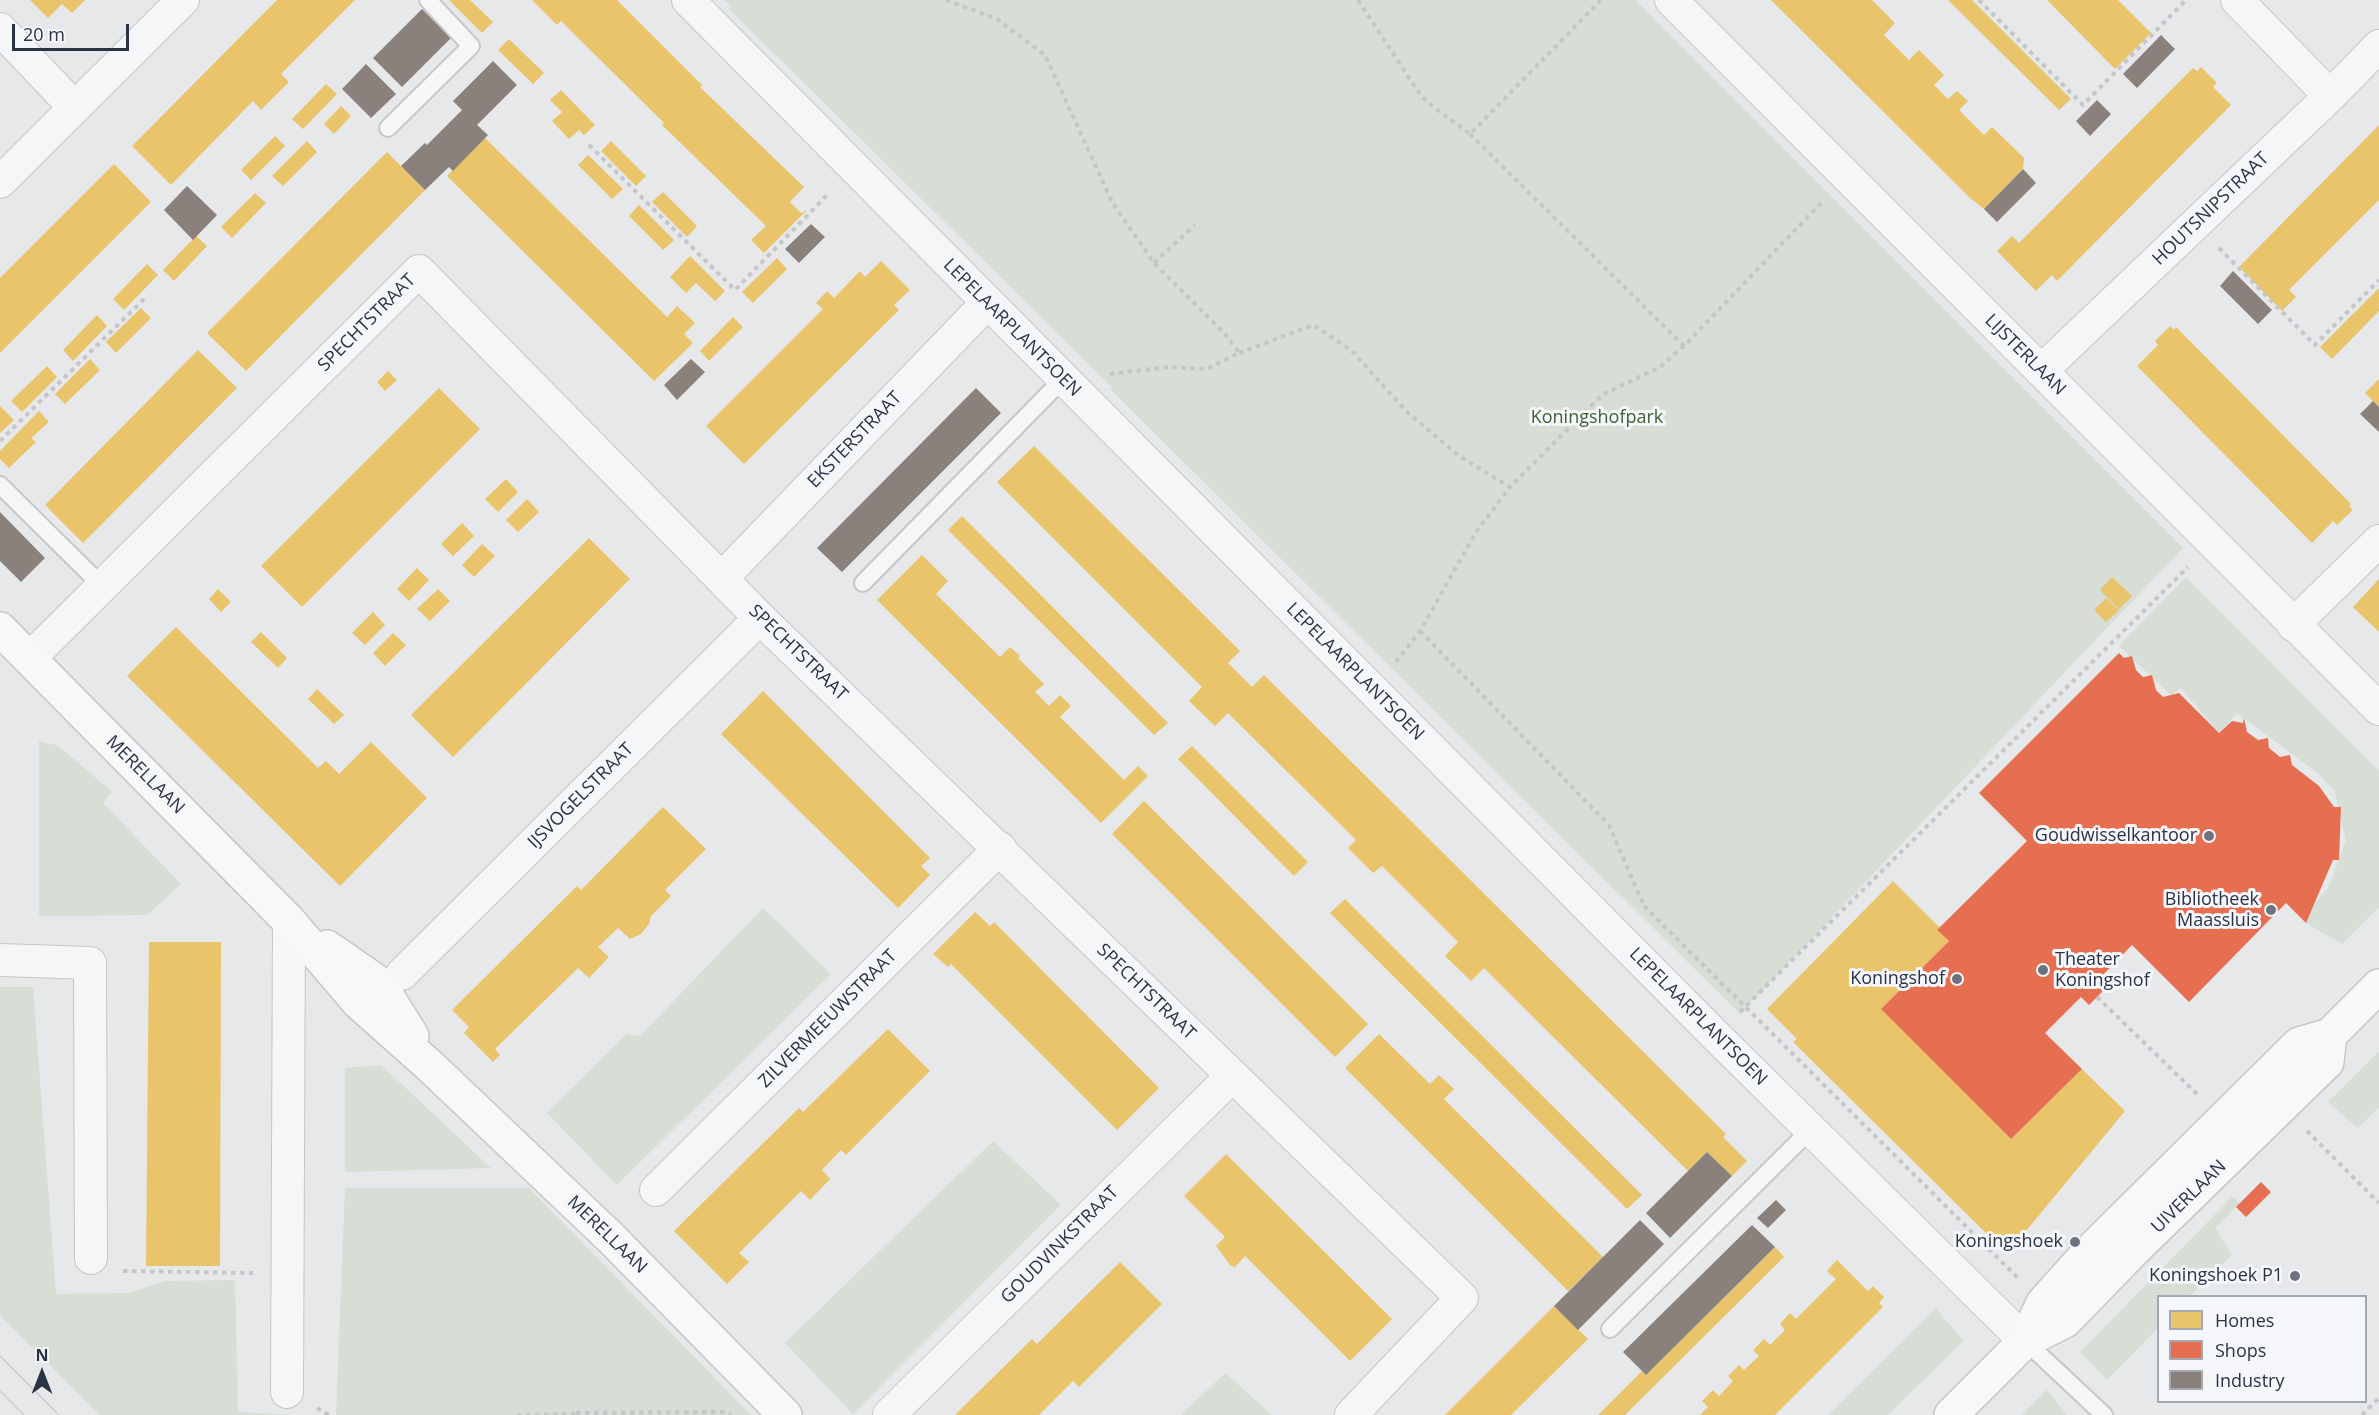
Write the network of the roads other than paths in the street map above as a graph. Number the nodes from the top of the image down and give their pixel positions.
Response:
1 (183, 0) edge
2 (428, 0) edge
3 (688, 0) edge
4 (1671, 0) edge
5 (2237, 0) edge
6 (0, 29) edge
7 (2379, 46) edge
8 (2330, 96) junction
9 (73, 106) junction
10 (388, 128) dead end
11 (0, 182) edge
12 (987, 303) junction
13 (2041, 371) junction
14 (1070, 386) junction
15 (0, 485) edge
16 (2379, 542) edge
17 (722, 578) junction
18 (863, 583) dead end
19 (102, 586) junction
20 (760, 618) junction
21 (2294, 626) junction
22 (0, 629) edge
23 (30, 658) junction
24 (2379, 709) edge
25 (1000, 848) junction
26 (289, 921) junction
27 (0, 960) edge
28 (402, 974) dead end
29 (2379, 986) edge
30 (2330, 1035) junction
31 (1232, 1076) junction
32 (1810, 1130) junction
33 (656, 1190) dead end
34 (91, 1258) road end
35 (1610, 1329) dead end
36 (2025, 1341) junction
37 (287, 1392) dead end
38 (780, 1413) edge
39 (889, 1415) edge
40 (1351, 1415) edge
41 (1952, 1415) edge
42 (2104, 1415) edge

1 - 9 street
2 - 10 lane
3 - 12 street, LEPELAARPLANTSOEN
4 - 13 street, LIJSTERLAAN
5 - 8 street
6 - 9 street
7 - 8 street, HOUTSNIPSTRAAT
8 - 13 street, HOUTSNIPSTRAAT
9 - 11 street
12 - 14 street, LEPELAARPLANTSOEN
12 - 17 street, EKSTERSTRAAT
13 - 21 street, LIJSTERLAAN
14 - 18 lane
14 - 32 street, LEPELAARPLANTSOEN
15 - 19 lane
16 - 21 street
17 - 19 street, SPECHTSTRAAT
17 - 20 street, SPECHTSTRAAT
19 - 23 street, SPECHTSTRAAT
20 - 25 street, SPECHTSTRAAT
20 - 28 street, IJSVOGELSTRAAT
21 - 24 street, LIJSTERLAAN
22 - 23 street, MERELLAAN
23 - 26 street, MERELLAAN
25 - 31 street, SPECHTSTRAAT
25 - 33 street, ZILVERMEEUWSTRAAT
26 - 37 street
26 - 38 street, MERELLAAN
27 - 34 street
29 - 30 street, UIVERLAAN
30 - 36 street, UIVERLAAN
30 - 36 street, UIVERLAAN
31 - 39 street, GOUDVINKSTRAAT
31 - 40 street, SPECHTSTRAAT
32 - 35 lane
32 - 36 street, LEPELAARPLANTSOEN
36 - 41 street, UIVERLAAN
36 - 42 lane

